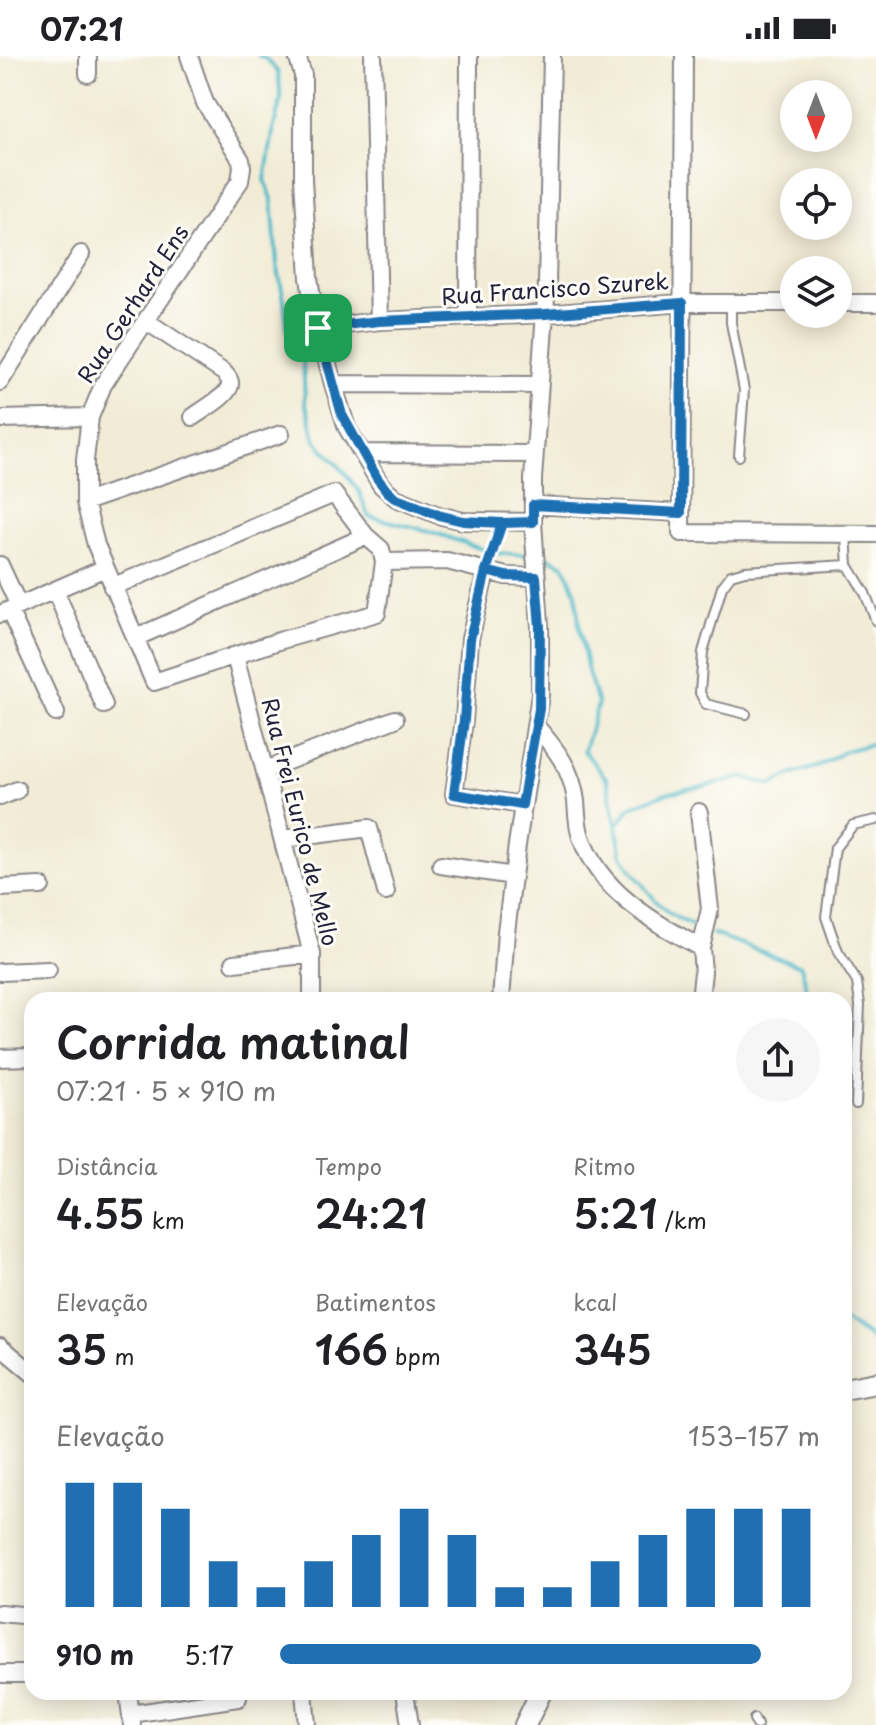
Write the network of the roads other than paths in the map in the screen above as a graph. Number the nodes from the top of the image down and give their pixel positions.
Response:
1 (88, 56) edge
2 (189, 56) edge
3 (297, 56) edge
4 (373, 56) edge
5 (469, 56) edge
6 (552, 56) edge
7 (684, 56) edge
8 (88, 74) dead end
9 (81, 254) dead end
10 (682, 303) junction
11 (731, 303) junction
12 (780, 303) edge
13 (852, 303) edge
14 (876, 303) edge
15 (545, 314) junction
16 (468, 317) junction
17 (146, 321) junction
18 (379, 321) junction
19 (318, 328) junction
20 (0, 382) edge
21 (333, 384) junction
22 (539, 385) junction
23 (90, 417) junction
24 (193, 417) dead end
25 (0, 419) edge
26 (281, 434) dead end
27 (362, 453) junction
28 (534, 454) junction
29 (739, 456) dead end
30 (85, 502) junction
31 (533, 505) junction
32 (681, 513) junction
33 (533, 522) junction
34 (846, 534) junction
35 (876, 534) edge
36 (366, 536) junction
37 (384, 562) junction
38 (535, 563) junction
39 (0, 565) edge
40 (848, 565) junction
41 (105, 568) junction
42 (486, 571) junction
43 (112, 587) junction
44 (55, 590) junction
45 (9, 610) edge
46 (876, 621) edge
47 (135, 638) junction
48 (235, 656) junction
49 (104, 705) dead end
50 (56, 713) dead end
51 (746, 714) dead end
52 (395, 719) dead end
53 (536, 726) junction
54 (265, 770) junction
55 (17, 790) dead end
56 (0, 797) edge
57 (522, 805) junction
58 (699, 812) dead end
59 (876, 820) edge
60 (283, 839) junction
61 (441, 865) dead end
62 (513, 876) junction
63 (41, 886) dead end
64 (0, 888) edge
65 (386, 892) dead end
66 (701, 948) junction
67 (312, 954) junction
68 (234, 963) dead end
69 (48, 970) dead end
70 (0, 972) edge
71 (312, 992) edge
72 (502, 992) edge
73 (701, 992) edge
74 (24, 1057) edge
75 (0, 1058) edge
76 (856, 1104) dead end
77 (0, 1346) edge
78 (24, 1366) edge
79 (876, 1383) edge
80 (852, 1388) edge
81 (0, 1613) edge
82 (24, 1615) edge
83 (0, 1674) edge
84 (24, 1674) edge
85 (228, 1700) edge
86 (305, 1700) edge
87 (406, 1700) edge
88 (537, 1700) edge
89 (132, 1719) edge
90 (307, 1725) edge
91 (410, 1725) edge
92 (525, 1725) edge

1 - 8 street
2 - 17 street, Rua Gerhard Ens
3 - 19 street
4 - 18 street
5 - 16 street
6 - 15 street
7 - 10 street
9 - 20 street
10 - 11 street, Rua Francisco Szurek
10 - 15 street, Rua Francisco Szurek
10 - 32 street
11 - 12 street, Rua Francisco Szurek
11 - 29 lane
13 - 14 street
15 - 16 street, Rua Francisco Szurek
15 - 22 street
16 - 18 street, Rua Francisco Szurek
17 - 23 street, Rua Gerhard Ens
17 - 24 street
18 - 19 street, Rua Francisco Szurek
19 - 21 street
21 - 22 street
21 - 27 street
22 - 28 street
23 - 25 street
23 - 30 street, Rua Gerhard Ens
26 - 30 street
27 - 28 street
27 - 33 street
28 - 31 street
30 - 41 street, Rua Gerhard Ens
31 - 32 street
31 - 33 street
32 - 34 street
33 - 38 street
34 - 35 street
34 - 40 lane
36 - 37 street
36 - 43 street
36 - 47 street
37 - 42 street
37 - 48 street
38 - 42 street
38 - 53 street
39 - 45 street
40 - 46 lane
40 - 51 lane
41 - 43 street, Rua Gerhard Ens
41 - 44 street
42 - 57 street
43 - 47 street, Rua Gerhard Ens
44 - 45 street
44 - 49 street
45 - 50 street
47 - 48 street, Rua Gerhard Ens
48 - 54 street, Rua Frei Eurico de Mello
52 - 54 street
53 - 57 street
53 - 66 street
54 - 60 street, Rua Frei Eurico de Mello
55 - 56 street
57 - 62 street
58 - 66 street
59 - 76 lane
60 - 65 street
60 - 67 street, Rua Frei Eurico de Mello
61 - 62 street
62 - 72 street
63 - 64 street
66 - 73 street
67 - 68 street
67 - 71 street, Rua Frei Eurico de Mello
69 - 70 street
74 - 75 street
77 - 78 street
79 - 80 street
81 - 82 street
83 - 84 street
85 - 89 street
86 - 90 street
87 - 91 street
88 - 92 street

